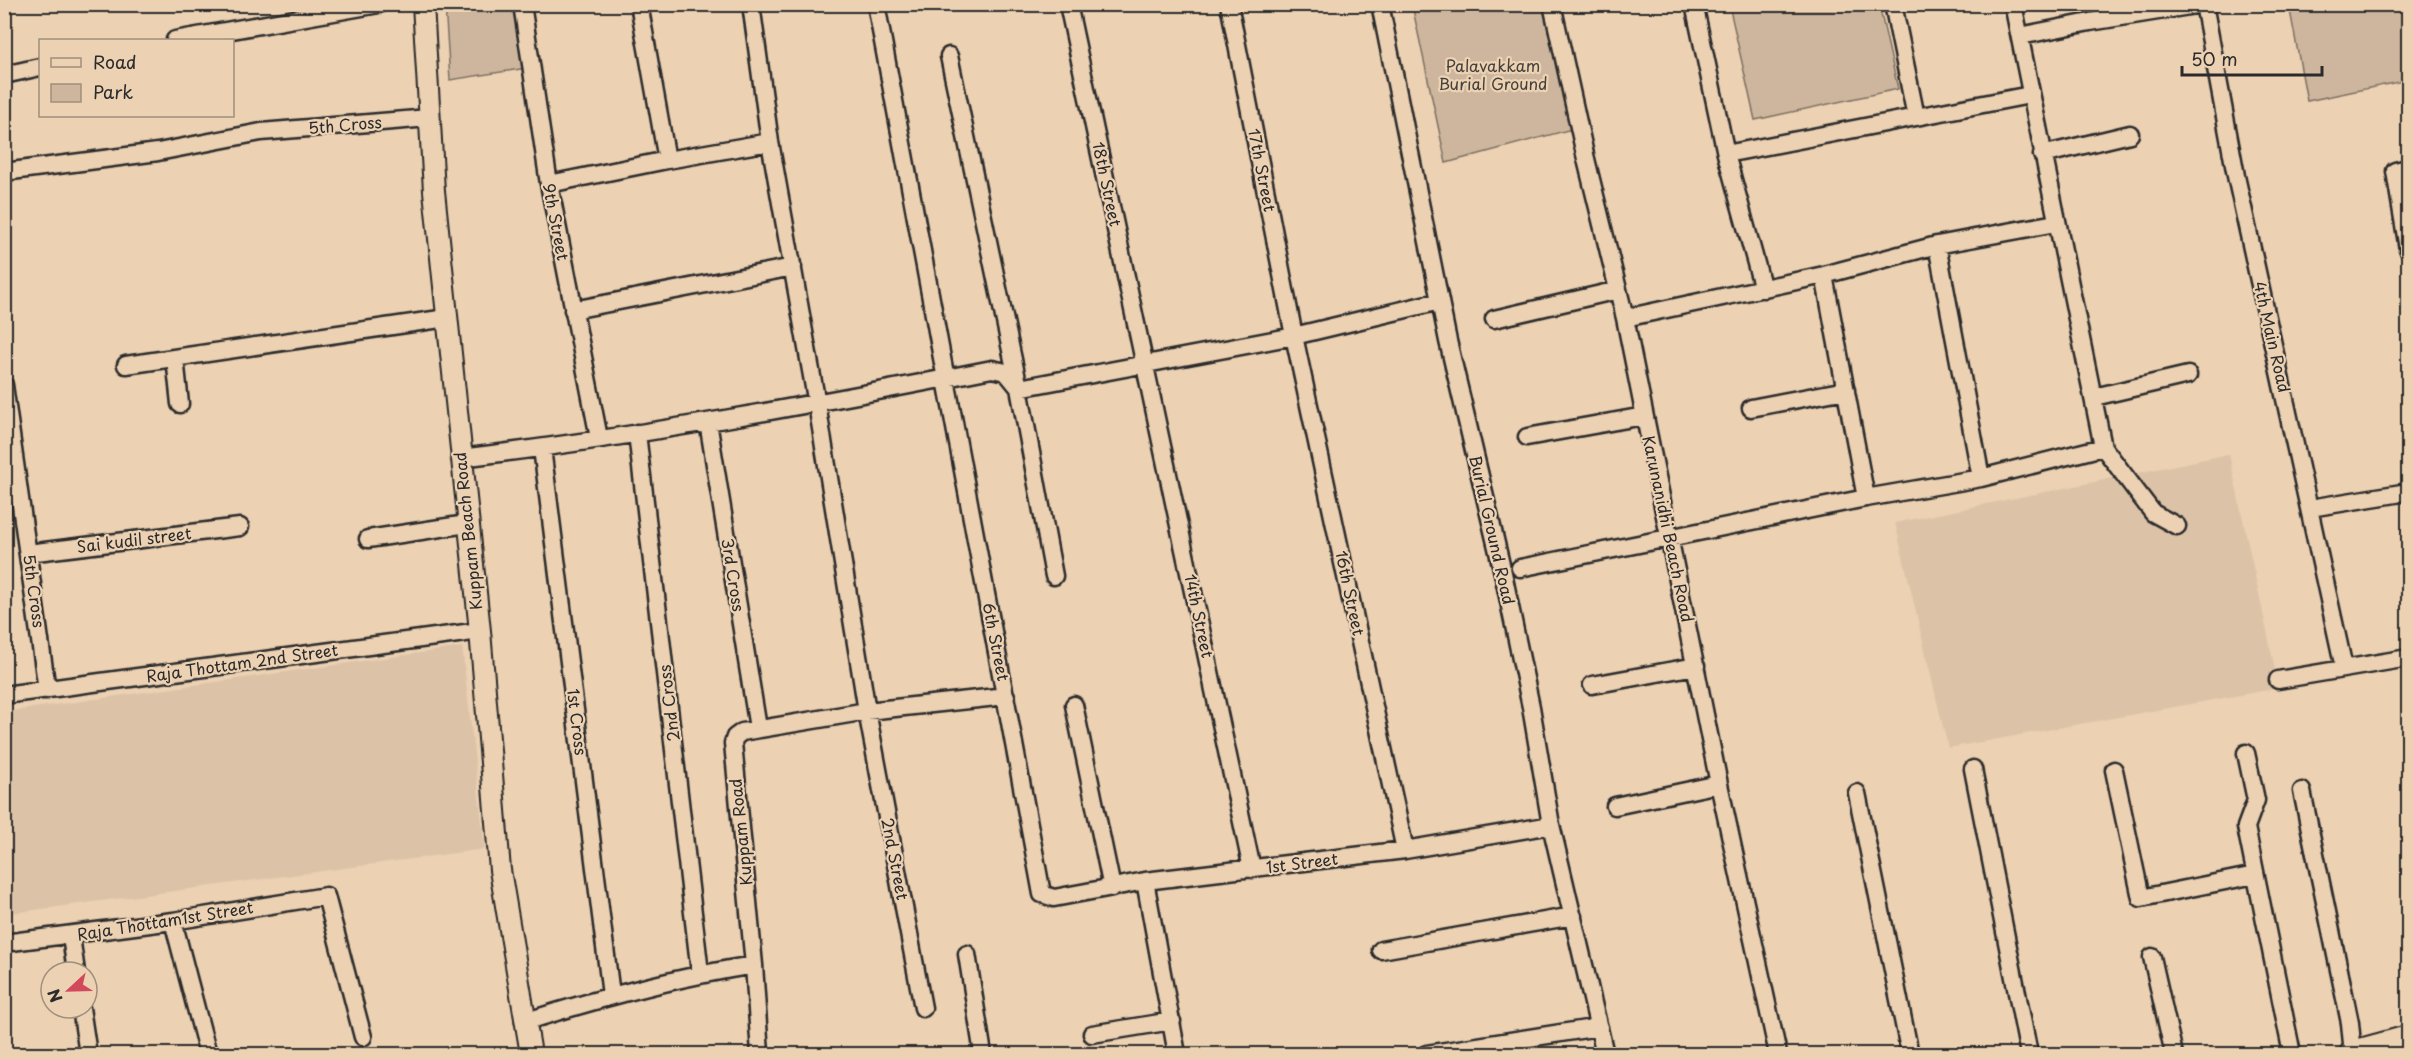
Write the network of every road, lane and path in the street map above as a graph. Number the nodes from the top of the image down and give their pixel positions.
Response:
1 (379, 4) edge
2 (423, 4) edge
3 (522, 4) edge
4 (639, 4) edge
5 (751, 4) edge
6 (876, 4) edge
7 (1068, 4) edge
8 (1229, 4) edge
9 (1380, 4) edge
10 (1552, 4) edge
11 (1695, 4) edge
12 (1893, 4) edge
13 (2013, 4) edge
14 (2203, 4) edge
15 (2020, 36) junction
16 (181, 39) edge
17 (949, 56) dead end
18 (39, 67) edge
19 (4, 75) edge
20 (2030, 95) junction
21 (1916, 117) junction
22 (429, 118) junction
23 (2130, 134) dead end
24 (770, 142) junction
25 (1726, 154) junction
26 (2042, 155) junction
27 (667, 160) junction
28 (2409, 168) edge
29 (4, 172) edge
30 (549, 184) junction
31 (2056, 223) junction
32 (1937, 245) junction
33 (2409, 249) edge
34 (793, 267) junction
35 (1824, 275) junction
36 (1763, 289) junction
37 (1618, 290) junction
38 (1440, 302) junction
39 (573, 310) junction
40 (447, 318) junction
41 (1625, 318) junction
42 (1494, 319) dead end
43 (1294, 336) junction
44 (175, 358) junction
45 (1145, 363) junction
46 (126, 365) dead end
47 (2188, 375) dead end
48 (946, 378) junction
49 (4, 385) edge
50 (1019, 388) junction
51 (1846, 390) junction
52 (2094, 397) junction
53 (817, 404) junction
54 (180, 405) dead end
55 (1751, 408) dead end
56 (1644, 416) junction
57 (708, 422) junction
58 (637, 433) junction
59 (1527, 437) dead end
60 (599, 438) junction
61 (2103, 447) junction
62 (542, 448) junction
63 (460, 458) junction
64 (1981, 478) junction
65 (2409, 492) edge
66 (1866, 498) junction
67 (2310, 508) junction
68 (467, 524) junction
69 (2176, 526) dead end
70 (240, 527) dead end
71 (368, 539) dead end
72 (1669, 539) junction
73 (28, 553) junction
74 (1520, 568) dead end
75 (1054, 576) dead end
76 (480, 631) junction
77 (2409, 658) edge
78 (1696, 666) junction
79 (2344, 668) junction
80 (2278, 680) dead end
81 (1592, 685) dead end
82 (47, 690) junction
83 (4, 695) edge
84 (1006, 696) junction
85 (1074, 705) dead end
86 (867, 711) junction
87 (758, 728) junction
88 (2246, 753) dead end
89 (1973, 769) dead end
90 (2114, 770) dead end
91 (1719, 784) junction
92 (2302, 791) dead end
93 (1857, 793) dead end
94 (1615, 806) dead end
95 (1551, 825) junction
96 (1405, 850) junction
97 (1252, 869) junction
98 (2256, 875) junction
99 (1145, 881) junction
100 (1112, 888) junction
101 (1054, 898) joint
102 (1573, 916) junction
103 (173, 921) junction
104 (71, 936) junction
105 (4, 943) edge
106 (1381, 950) dead end
107 (967, 954) dead end
108 (2152, 957) dead end
109 (74, 960) edge
110 (754, 965) junction
111 (700, 973) junction
112 (611, 995) junction
113 (923, 1008) dead end
114 (83, 1020) edge
115 (1172, 1021) junction
116 (524, 1022) junction
117 (1599, 1027) junction
118 (1092, 1034) dead end
119 (363, 1037) dead end
120 (2409, 1039) edge
121 (88, 1054) edge
122 (208, 1054) edge
123 (531, 1054) edge
124 (760, 1054) edge
125 (983, 1054) edge
126 (1178, 1054) edge
127 (1426, 1054) edge
128 (1605, 1054) edge
129 (1778, 1054) edge
130 (1910, 1054) edge
131 (2029, 1054) edge
132 (2174, 1054) edge
133 (2292, 1054) edge
134 (2353, 1054) edge

1 - 16 street
2 - 22 street, Kuppam Beach Road
3 - 30 street, 9th Street
4 - 27 street
5 - 24 street, 2nd Street
6 - 48 street, 6th Street
7 - 45 street, 18th Street
8 - 43 street, 17th Street
9 - 38 street, Burial Ground Road
10 - 37 street, Karunanidhi Beach Road
11 - 25 street
12 - 21 street
13 - 15 street
14 - 15 street
14 - 67 street, 4th Main Road
15 - 20 street
17 - 50 street
18 - 19 street
20 - 21 street
20 - 26 street
21 - 25 street
22 - 29 street, 5th Cross
22 - 40 street, Kuppam Beach Road
23 - 26 street
24 - 27 street
24 - 34 street, 2nd Street
25 - 36 street
26 - 31 street
27 - 30 street
28 - 33 street
30 - 39 street, 9th Street
31 - 32 street
31 - 52 street
32 - 35 street
32 - 64 street
34 - 39 street
34 - 53 street, 2nd Street
35 - 36 street
35 - 51 street
36 - 41 street
37 - 41 street, Karunanidhi Beach Road
37 - 42 street
38 - 43 street
38 - 95 street, Burial Ground Road
39 - 60 street, 9th Street
40 - 44 street
40 - 63 street, Kuppam Beach Road
41 - 56 street, Karunanidhi Beach Road
43 - 45 street
43 - 96 street, 16th Street
44 - 46 street
44 - 54 street
45 - 50 street
45 - 97 street, 14th Street
47 - 52 street
48 - 50 street
48 - 53 street
48 - 84 street, 6th Street
49 - 73 street, 5th Cross
50 - 75 street
51 - 55 street
51 - 66 street
52 - 61 street
53 - 57 street
53 - 86 street, 2nd Street
56 - 59 street
56 - 72 street, Karunanidhi Beach Road
57 - 58 street
57 - 87 street, 3rd Cross
58 - 60 street
58 - 111 street, 2nd Cross
60 - 62 street
61 - 64 street
61 - 69 street
62 - 63 street
62 - 112 street, 1st Cross
63 - 68 street, Kuppam Beach Road
64 - 66 street
65 - 67 street
66 - 72 street
67 - 79 street, 4th Main Road
68 - 71 street
68 - 76 street, Kuppam Beach Road
70 - 73 street, Sai kudil street
72 - 74 street
72 - 78 street, Karunanidhi Beach Road
73 - 82 street, 5th Cross
76 - 82 street, Raja Thottam 2nd Street
76 - 116 street, Kuppam Beach Road
77 - 79 street
78 - 81 street
78 - 91 street, Karunanidhi Beach Road
79 - 80 street
82 - 83 street, Raja Thottam 2nd Street
84 - 86 street, Kuppam Road
84 - 101 street, 6th Street
85 - 100 street
86 - 87 street, Kuppam Road
86 - 113 street, 2nd Street
87 - 110 street, Kuppam Road
88 - 98 street
89 - 131 street
90 - 98 street
91 - 94 street
91 - 129 street, Karunanidhi Beach Road
92 - 134 street
93 - 130 street
95 - 96 street, 1st Street
95 - 102 street, Burial Ground Road
96 - 97 street, 1st Street
97 - 99 street, 1st Street
98 - 133 street
99 - 100 street, 1st Street
99 - 115 street
100 - 101 street, 1st Street
102 - 106 street
102 - 117 street, Burial Ground Road
103 - 104 street, Raja Thottam1st Street
103 - 119 street, Raja Thottam1st Street
103 - 122 street
104 - 105 street, Raja Thottam1st Street
104 - 109 street
107 - 125 street
108 - 132 street
110 - 111 street
110 - 124 street
111 - 112 street
112 - 116 street
114 - 121 street
115 - 118 street
115 - 126 street
116 - 123 street, Kuppam Beach Road
117 - 127 street
117 - 128 street, Burial Ground Road
120 - 134 main road

